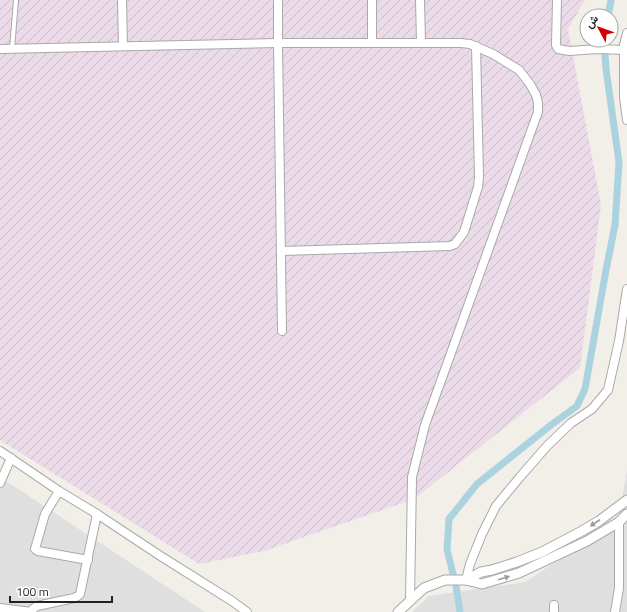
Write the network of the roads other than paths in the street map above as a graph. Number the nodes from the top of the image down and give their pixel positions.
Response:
1 (16, 0) edge
2 (122, 0) edge
3 (278, 0) edge
4 (372, 0) edge
5 (420, 0) edge
6 (557, 0) edge
7 (627, 33) edge
8 (421, 42) junction
9 (278, 43) junction
10 (372, 43) junction
11 (123, 46) junction
12 (476, 46) junction
13 (12, 48) junction
14 (0, 49) edge
15 (622, 50) junction
16 (626, 97) edge
17 (627, 120) edge
18 (281, 251) junction
19 (627, 289) edge
20 (282, 331) dead end
21 (0, 451) edge
22 (11, 458) junction
23 (0, 483) edge
24 (58, 491) junction
25 (627, 500) edge
26 (97, 514) junction
27 (627, 514) edge
28 (619, 522) junction
29 (582, 531) junction
30 (587, 541) junction
31 (88, 560) junction
32 (466, 580) junction
33 (410, 601) junction
34 (0, 608) edge
35 (32, 612) edge
36 (247, 612) edge
37 (398, 612) edge
38 (615, 612) edge

1 - 13 lane
2 - 11 street
3 - 9 street
4 - 10 street
5 - 8 street
6 - 15 street
7 - 15 street
8 - 10 street
8 - 12 street
9 - 10 street
9 - 11 street
9 - 18 street
11 - 13 street
12 - 18 street
12 - 33 street
13 - 14 street
15 - 16 street
16 - 17 street
18 - 20 street
19 - 32 street
21 - 22 street
22 - 23 street
22 - 24 street
24 - 26 street
24 - 31 street
25 -> 29 street
26 - 31 street
26 - 36 street
27 - 28 street
28 - 30 street
28 - 38 street
29 - 30 street
29 - 32 street
32 -> 30 street
31 - 35 street
32 - 33 street
33 - 37 street
34 - 35 street

